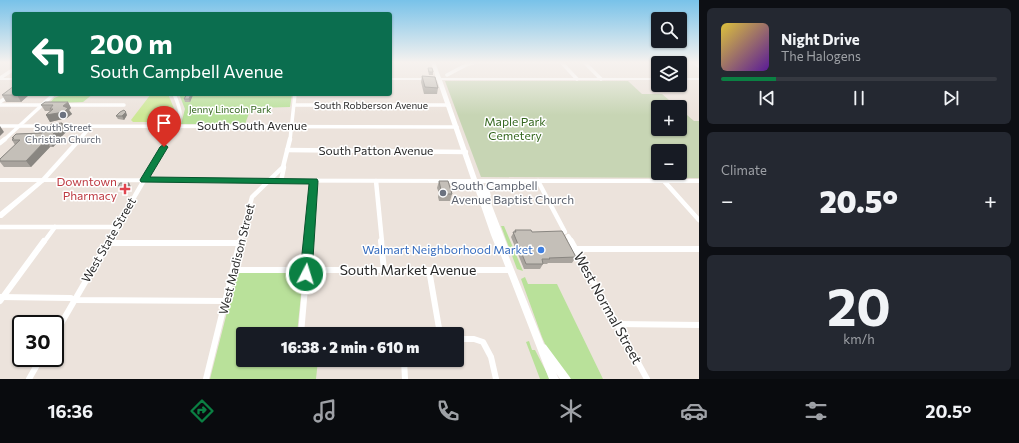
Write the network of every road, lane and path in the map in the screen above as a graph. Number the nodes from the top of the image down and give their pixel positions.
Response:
1 (439, 79) edge
2 (12, 94) edge
3 (52, 96) edge
4 (175, 96) edge
5 (296, 96) edge
6 (0, 104) edge
7 (42, 105) junction
8 (48, 105) edge
9 (61, 105) edge
10 (124, 105) dead end
11 (294, 105) junction
12 (449, 105) junction
13 (0, 126) edge
14 (18, 126) junction
15 (91, 126) junction
16 (175, 126) junction
17 (291, 126) junction
18 (457, 127) junction
19 (0, 143) edge
20 (287, 150) junction
21 (466, 152) junction
22 (284, 165) junction
23 (0, 180) edge
24 (43, 180) junction
25 (144, 180) junction
26 (268, 181) junction
27 (281, 181) junction
28 (314, 181) junction
29 (376, 181) junction
30 (500, 181) junction
31 (538, 181) junction
32 (664, 181) junction
33 (699, 182) edge
34 (477, 183) junction
35 (488, 206) junction
36 (0, 216) edge
37 (699, 220) edge
38 (55, 226) junction
39 (0, 227) edge
40 (118, 227) junction
41 (108, 243) junction
42 (240, 243) junction
43 (575, 248) junction
44 (699, 249) edge
45 (503, 252) junction
46 (234, 270) junction
47 (306, 270) junction
48 (384, 270) junction
49 (429, 270) junction
50 (510, 270) junction
51 (1, 298) edge
52 (74, 300) junction
53 (226, 301) junction
54 (64, 318) edge
55 (617, 324) junction
56 (699, 325) edge
57 (302, 327) edge
58 (439, 327) edge
59 (464, 339) edge
60 (538, 342) junction
61 (36, 367) edge
62 (404, 367) edge
63 (29, 379) edge
64 (206, 379) edge
65 (405, 379) edge
66 (496, 379) edge
67 (554, 379) edge
68 (566, 379) edge
69 (647, 379) edge

1 - 12 main road
2 - 6 street
3 - 7 street
4 - 16 street, West State Street
5 - 11 street
6 - 7 street
7 - 8 street
7 - 14 street
9 - 10 street
11 - 12 street, South Robberson Avenue
11 - 17 street
12 - 18 main road
13 - 14 street, South South Avenue
14 - 15 street, South South Avenue
14 - 19 street
15 - 16 street, South South Avenue
15 - 24 street
16 - 17 street, South South Avenue
16 - 25 street, West State Street
17 - 18 street, South South Avenue
17 - 20 street
18 - 21 main road
20 - 21 street, South Patton Avenue
20 - 22 street
21 - 34 main road
22 - 26 street, West Madison Street
22 - 27 street
23 - 24 main road
24 - 25 main road
24 - 36 main road
25 - 26 main road
25 - 40 street, West State Street
26 - 27 main road
26 - 42 street, West Madison Street
27 - 28 main road
28 - 29 main road
28 - 47 street
29 - 34 main road
29 - 48 street
30 - 31 main road
30 - 34 main road
30 - 35 main road
31 - 32 main road
31 - 43 street, West Normal Street
32 - 33 main road
32 - 37 street
34 - 35 main road
34 - 45 main road
35 - 45 main road
38 - 39 street
38 - 40 street
38 - 51 street
40 - 41 street, West State Street
41 - 42 street
41 - 52 street, West State Street
42 - 46 street, West Madison Street
43 - 44 street
43 - 55 street, West Normal Street
45 - 50 main road
46 - 47 street, South Market Avenue
46 - 53 street, West Madison Street
47 - 48 street, South Market Avenue
47 - 57 street
48 - 49 street, South Market Avenue
49 - 50 street, South Market Avenue
49 - 58 street
50 - 60 main road
51 - 52 street
52 - 53 street
52 - 54 street, West State Street
53 - 64 street, West Madison Street
55 - 56 street
55 - 69 street, West Normal Street
59 - 66 street
60 - 67 main road
60 - 68 main road
61 - 63 street
62 - 65 street

